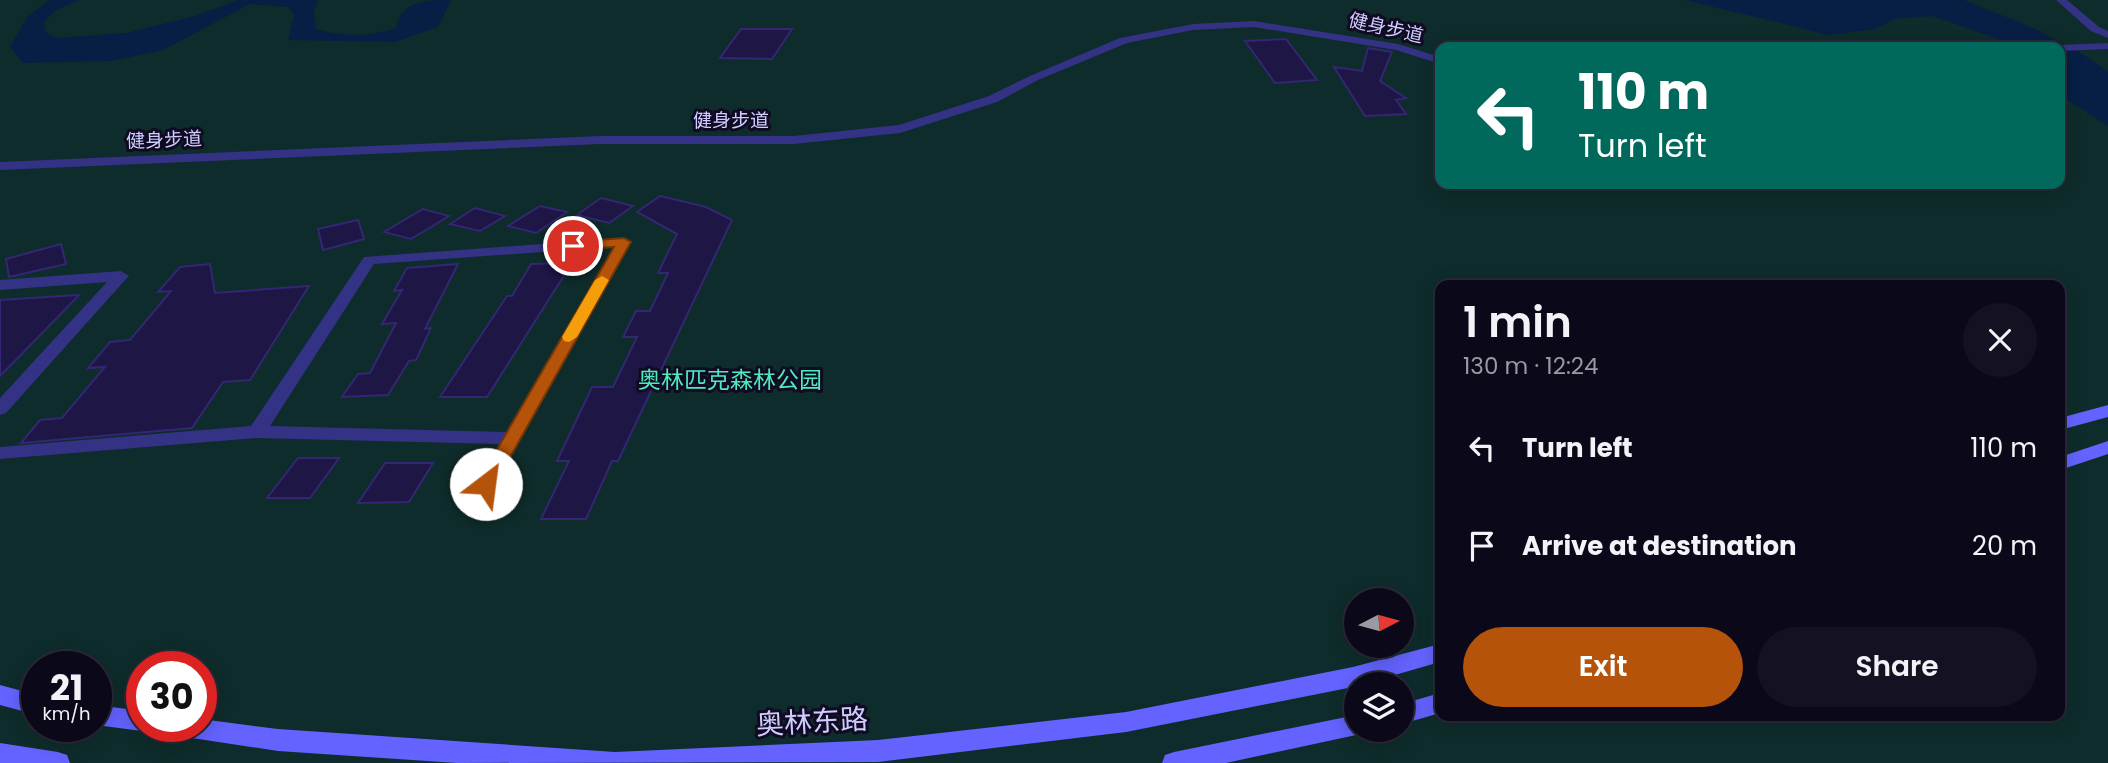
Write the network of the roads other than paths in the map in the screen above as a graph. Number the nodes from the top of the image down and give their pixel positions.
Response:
1 (2061, 0) edge
2 (2108, 35) edge
3 (2108, 46) edge
4 (2065, 48) edge
5 (1435, 59) edge
6 (0, 166) edge
7 (0, 285) edge
8 (0, 409) edge
9 (2108, 411) edge
10 (2065, 423) edge
11 (257, 432) junction
12 (512, 438) junction
13 (2108, 447) edge
14 (0, 453) edge
15 (2065, 462) edge
16 (472, 507) dead end
17 (1435, 654) edge
18 (0, 695) edge
19 (21, 701) edge
20 (1435, 704) edge
21 (1414, 711) edge
22 (1344, 728) edge
23 (217, 731) edge
24 (0, 754) edge
25 (58, 763) edge
26 (1174, 763) edge

1 - 2 street
3 - 4 street
5 - 6 street, 健身步道
7 - 8 street
9 - 10 main road
11 - 12 street
11 - 12 street
11 - 14 street
12 - 16 street
13 - 15 main road
17 - 23 main road, 奥林东路
18 - 19 main road
20 - 21 main road
22 - 26 main road
24 - 25 main road

